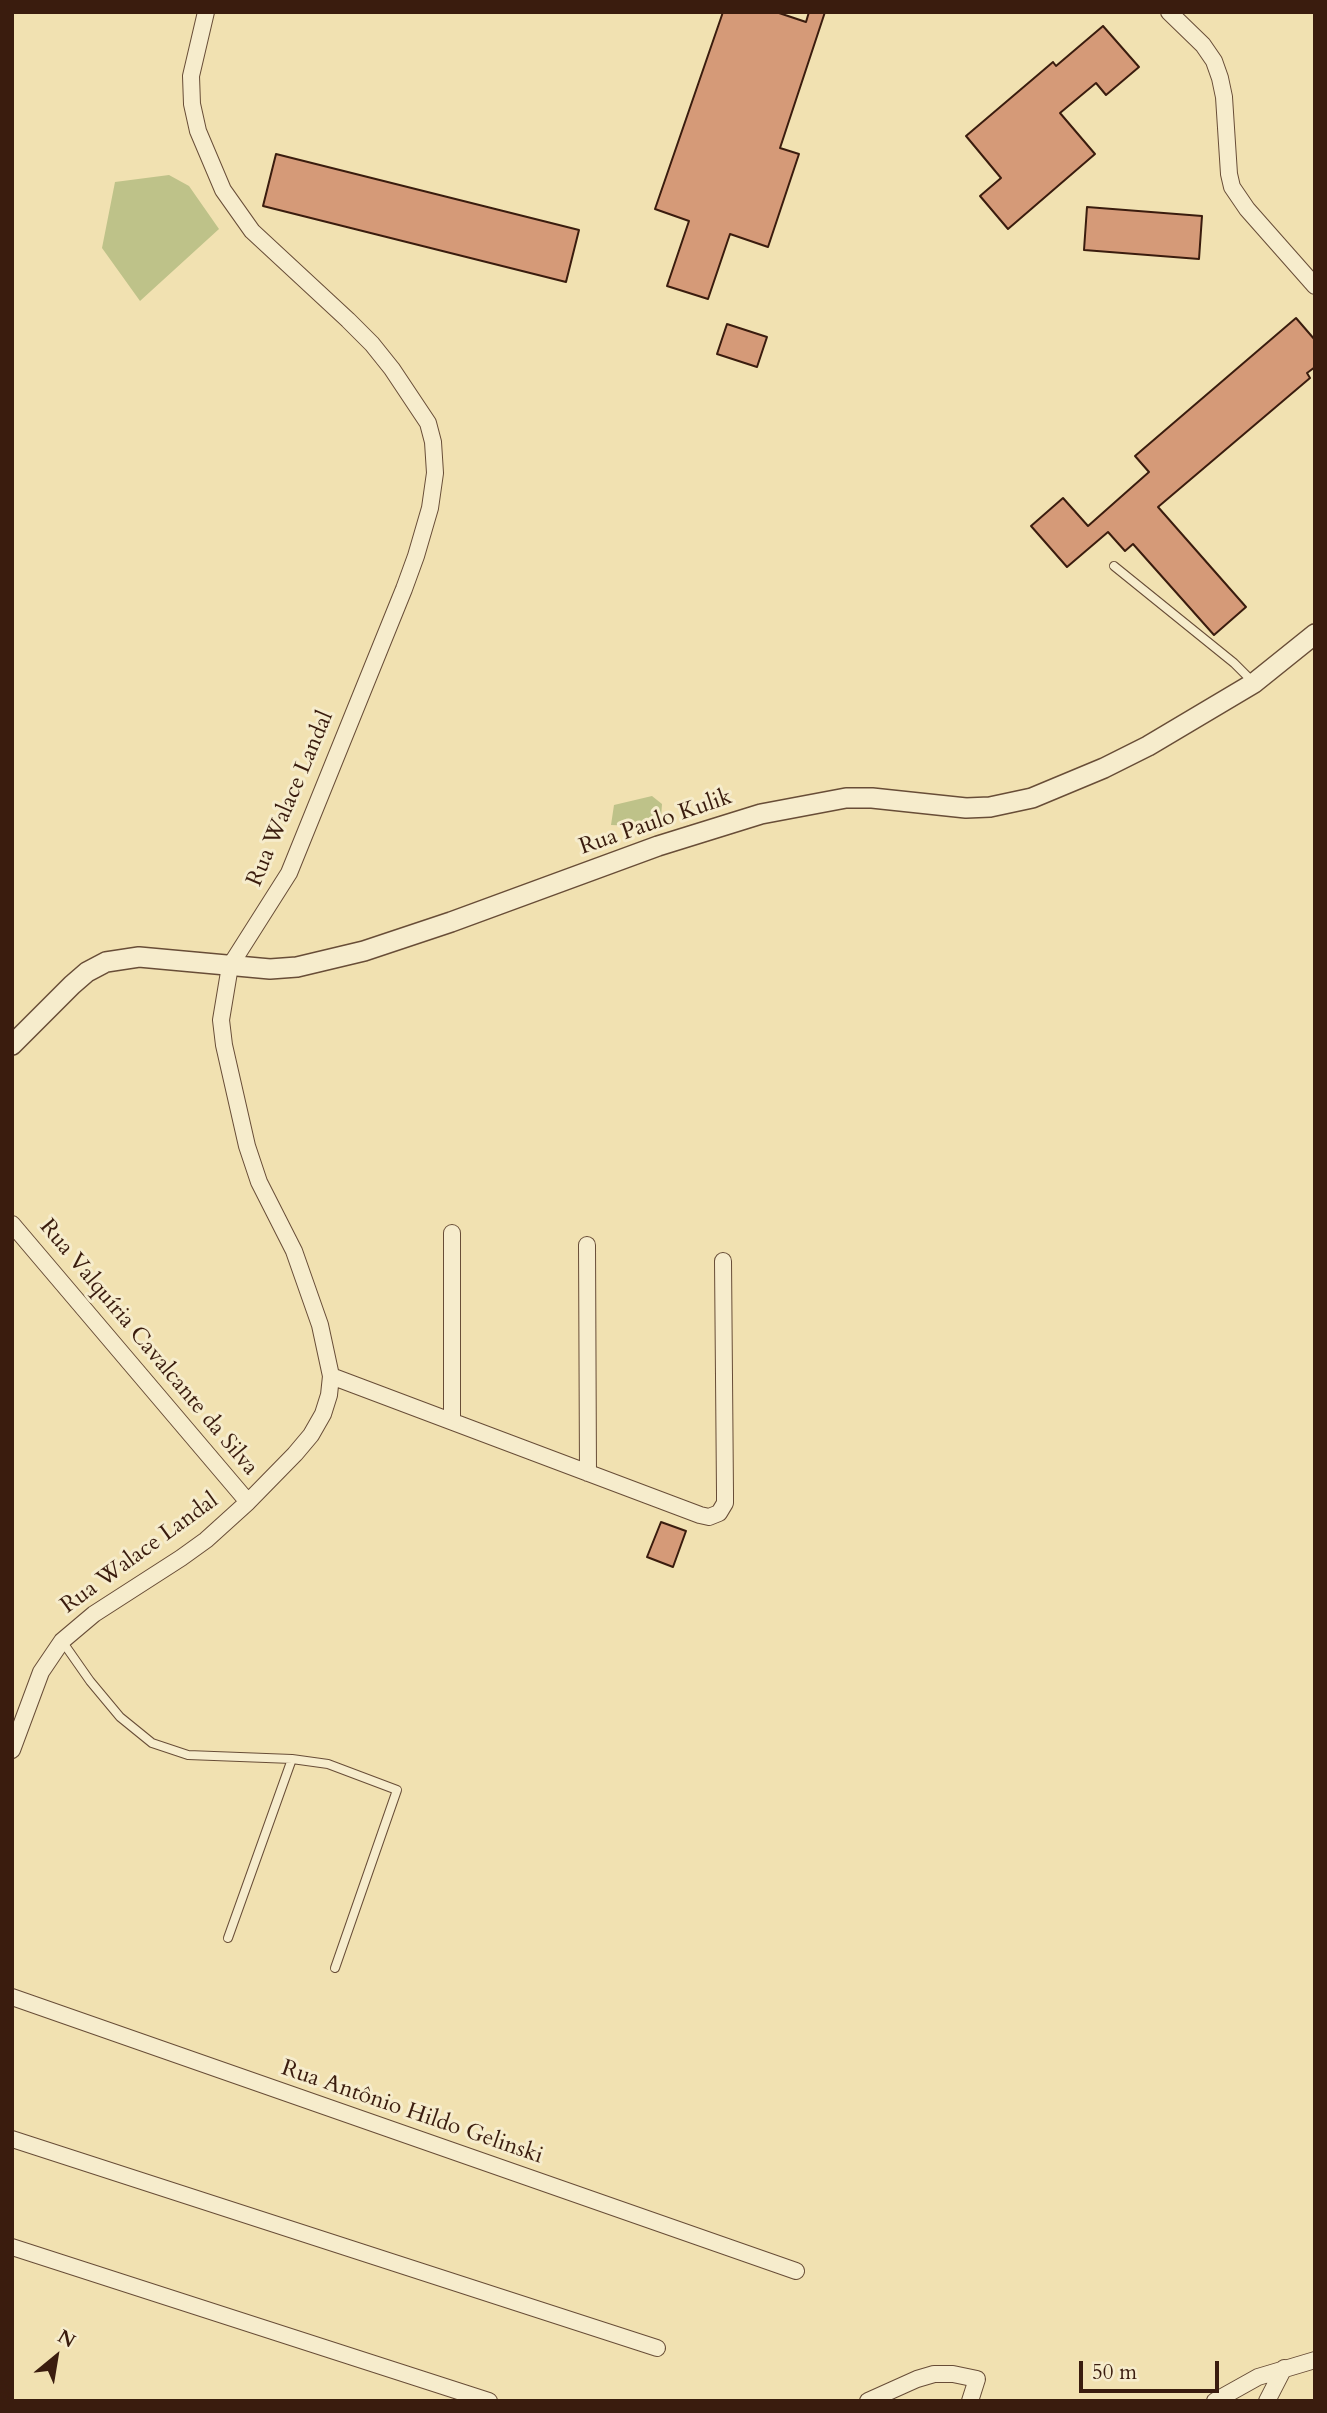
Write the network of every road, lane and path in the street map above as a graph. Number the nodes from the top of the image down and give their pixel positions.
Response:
1 (206, 12) edge
2 (1168, 12) edge
3 (1315, 286) edge
4 (1114, 566) dead end
5 (1315, 634) edge
6 (1254, 682) junction
7 (230, 966) junction
8 (12, 1045) edge
9 (12, 1224) edge
10 (452, 1233) dead end
11 (587, 1245) dead end
12 (723, 1261) dead end
13 (331, 1376) junction
14 (452, 1421) junction
15 (588, 1473) junction
16 (248, 1502) junction
17 (62, 1641) junction
18 (12, 1750) edge
19 (292, 1759) junction
20 (228, 1938) dead end
21 (335, 1968) dead end
22 (12, 1997) edge
23 (12, 2139) edge
24 (12, 2247) edge
25 (796, 2271) dead end
26 (657, 2348) dead end
27 (1315, 2360) edge
28 (1284, 2368) junction
29 (489, 2401) edge
30 (868, 2401) edge
31 (970, 2401) edge
32 (1215, 2401) edge
33 (1267, 2401) edge

1 - 7 street, Rua Walace Landal
2 - 3 street
4 - 6 lane
5 - 6 street, Rua Paulo Kulik
6 - 7 street, Rua Paulo Kulik
7 - 8 street, Rua Paulo Kulik
7 - 13 street, Rua Walace Landal
9 - 16 street, Rua Valquíria Cavalcante da Silva
10 - 14 street
11 - 15 street
12 - 15 street
13 - 14 street
13 - 16 street, Rua Walace Landal
14 - 15 street
16 - 17 street, Rua Walace Landal
17 - 18 street, Rua Walace Landal
17 - 19 lane
19 - 20 lane
19 - 21 lane
22 - 25 street, Rua Antônio Hildo Gelinski
23 - 26 street
24 - 29 street
27 - 28 street
28 - 32 street
28 - 33 street
30 - 31 street

